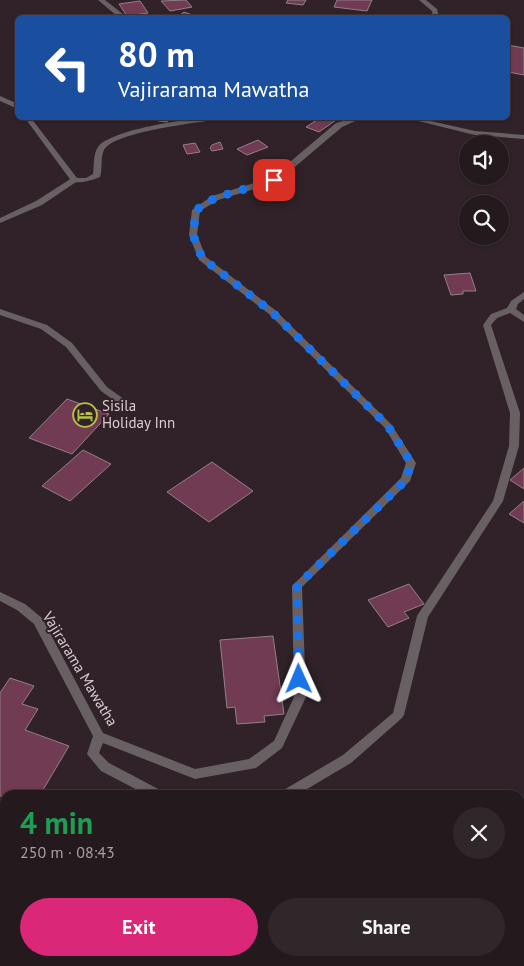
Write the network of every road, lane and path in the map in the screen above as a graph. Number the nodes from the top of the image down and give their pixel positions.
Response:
1 (101, 0) edge
2 (422, 0) edge
3 (119, 15) edge
4 (436, 15) edge
5 (0, 98) edge
6 (15, 106) edge
7 (30, 120) edge
8 (200, 120) edge
9 (353, 120) edge
10 (419, 120) edge
11 (524, 137) edge
12 (75, 180) junction
13 (0, 221) edge
14 (524, 295) edge
15 (511, 310) junction
16 (0, 312) edge
17 (524, 319) edge
18 (132, 409) dead end
19 (0, 596) edge
20 (98, 736) junction
21 (149, 790) edge
22 (294, 790) edge

1 - 3 street
2 - 4 street
5 - 6 street
7 - 12 street
8 - 12 street
9 - 20 street, Vajirarama Mawatha
10 - 11 street
12 - 13 street
14 - 15 street
15 - 17 street
15 - 22 street
16 - 18 street
19 - 20 street, Vajirarama Mawatha
20 - 21 street

